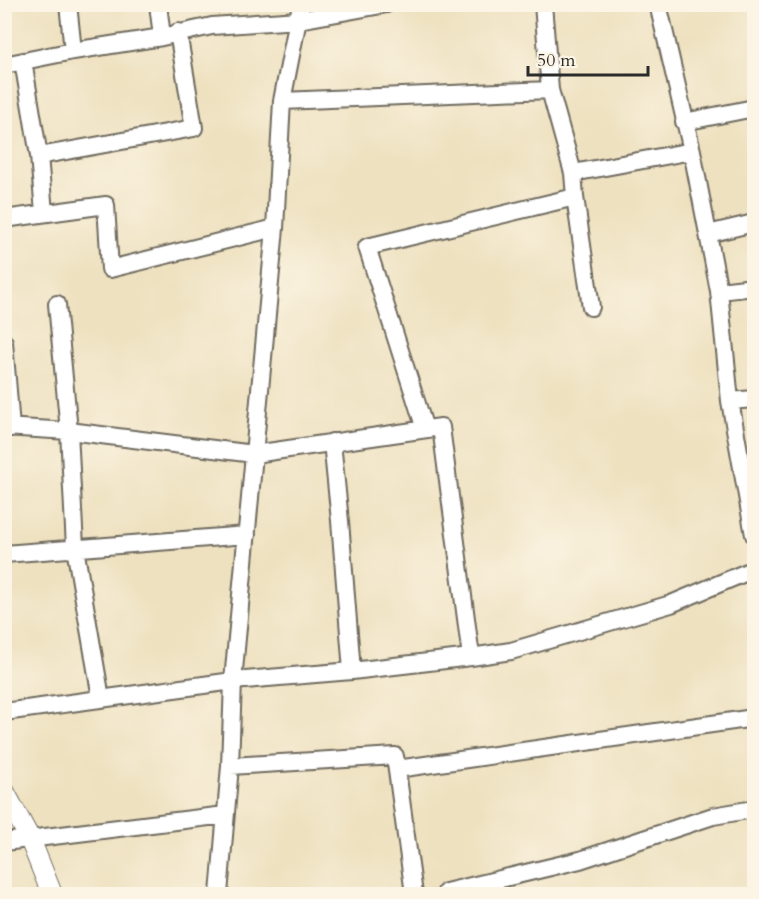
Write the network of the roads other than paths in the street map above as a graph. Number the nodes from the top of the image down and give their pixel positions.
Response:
1 (68, 4) edge
2 (158, 4) edge
3 (387, 4) edge
4 (543, 4) edge
5 (658, 4) edge
6 (300, 12) edge
7 (178, 32) junction
8 (162, 37) junction
9 (73, 51) junction
10 (22, 61) junction
11 (4, 65) edge
12 (550, 90) junction
13 (282, 101) junction
14 (754, 108) edge
15 (684, 122) junction
16 (692, 151) junction
17 (39, 156) junction
18 (573, 173) junction
19 (574, 197) junction
20 (44, 212) junction
21 (4, 219) edge
22 (754, 223) edge
23 (274, 228) junction
24 (708, 234) junction
25 (754, 287) edge
26 (719, 291) junction
27 (57, 304) dead end
28 (591, 307) dead end
29 (4, 342) edge
30 (754, 399) edge
31 (730, 401) junction
32 (8, 428) edge
33 (426, 429) junction
34 (69, 431) junction
35 (332, 442) junction
36 (254, 454) junction
37 (247, 535) junction
38 (754, 535) edge
39 (75, 548) junction
40 (4, 554) edge
41 (754, 569) edge
42 (471, 657) junction
43 (352, 671) junction
44 (233, 681) junction
45 (101, 698) junction
46 (4, 712) edge
47 (754, 718) edge
48 (230, 766) junction
49 (397, 769) junction
50 (4, 791) edge
51 (754, 809) edge
52 (225, 815) junction
53 (30, 838) junction
54 (4, 842) edge
55 (52, 894) edge
56 (219, 894) edge
57 (414, 894) edge
58 (441, 894) edge

1 - 9 street
2 - 8 street
3 - 6 street
4 - 12 street
5 - 15 street
6 - 7 street
6 - 13 street
7 - 8 street
7 - 17 street
8 - 9 street
9 - 10 street
10 - 11 street
10 - 17 street
12 - 13 street
12 - 18 street
13 - 23 street
14 - 15 street
15 - 16 street
16 - 18 street
16 - 24 street
17 - 20 street
18 - 19 street
19 - 28 street
19 - 33 street
20 - 21 street
20 - 23 street
22 - 24 street
23 - 36 street
24 - 26 street
25 - 26 street
26 - 31 street
27 - 34 street
29 - 32 street
30 - 31 street
31 - 38 street
32 - 34 street
33 - 35 street
33 - 42 street
34 - 36 street
34 - 39 street
35 - 36 street
35 - 43 street
36 - 37 street
37 - 39 street
37 - 44 street
39 - 40 street
39 - 45 street
41 - 42 street
42 - 43 street
43 - 44 street
44 - 45 street
44 - 48 street
45 - 46 street
47 - 49 street
48 - 49 street
48 - 52 street
49 - 57 street
50 - 53 street
51 - 58 street
52 - 53 street
52 - 56 street
53 - 54 street
53 - 55 street

